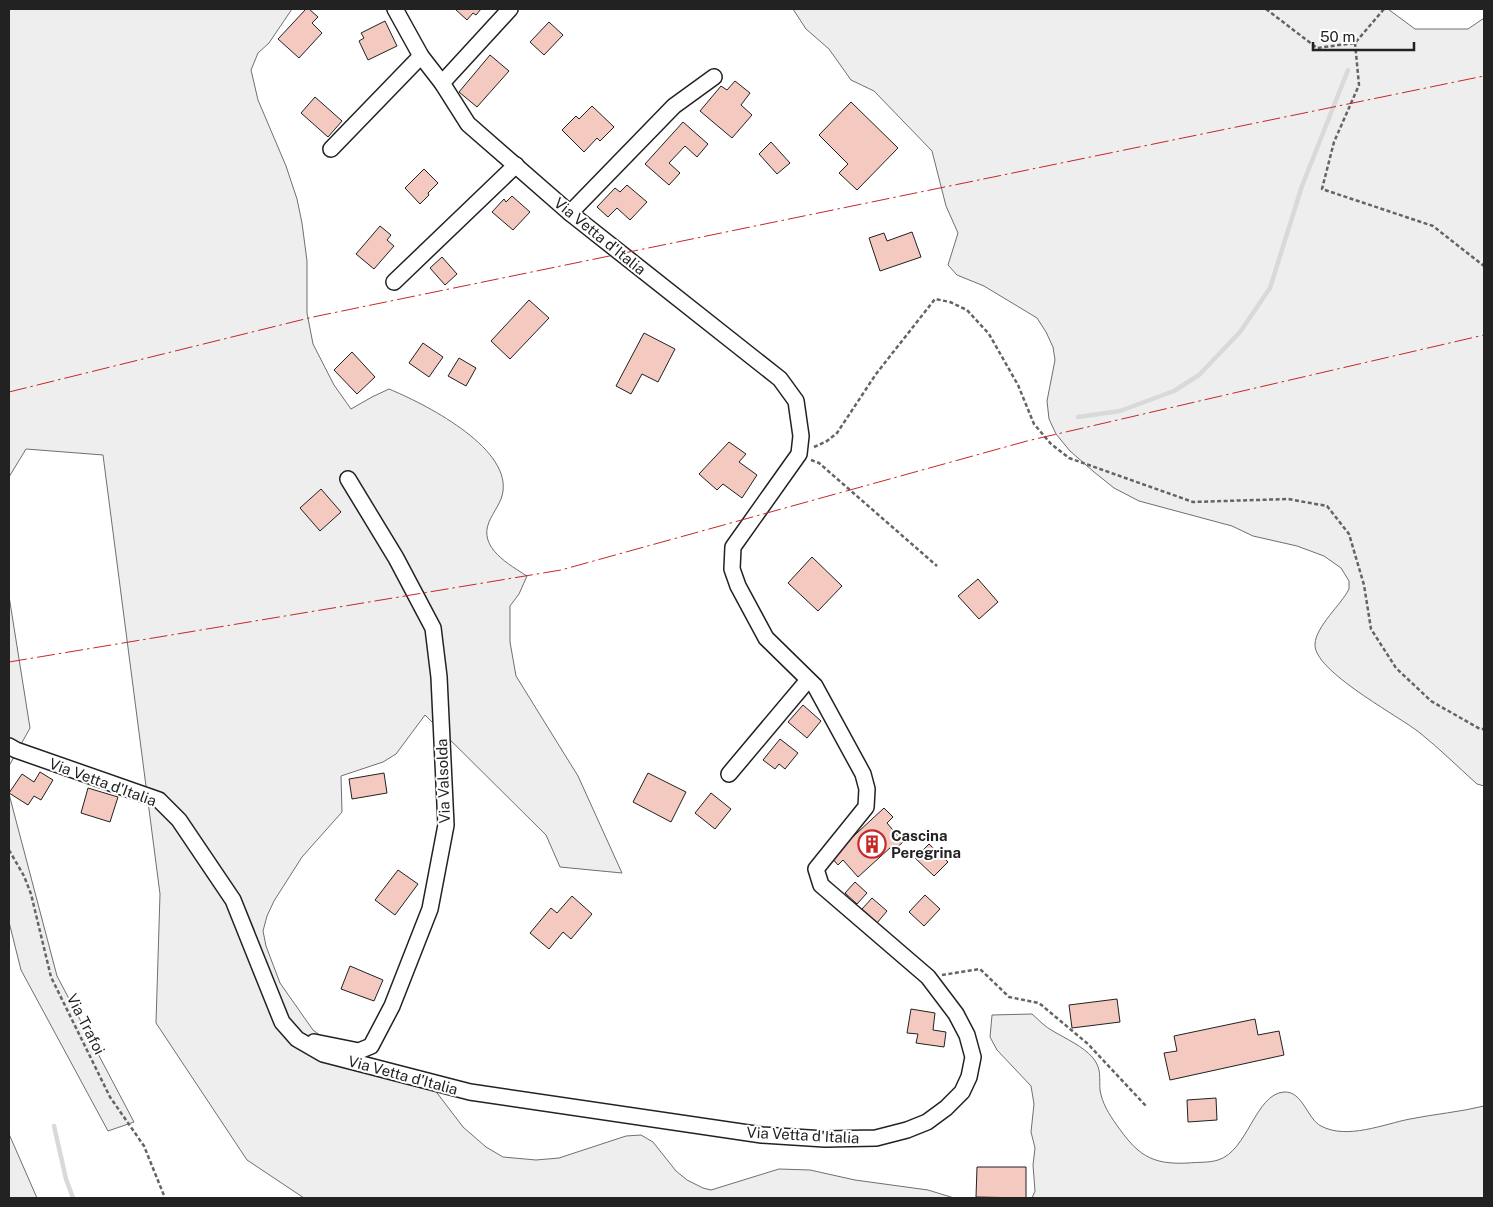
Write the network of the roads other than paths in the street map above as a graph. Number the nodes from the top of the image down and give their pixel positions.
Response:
1 (395, 9) edge
2 (510, 9) edge
3 (421, 56) junction
4 (714, 77) dead end
5 (442, 82) junction
6 (331, 149) dead end
7 (516, 165) junction
8 (570, 213) junction
9 (394, 282) dead end
10 (348, 479) dead end
11 (808, 680) junction
12 (9, 746) edge
13 (729, 774) dead end
14 (297, 1039) junction

1 - 3 street, Via Vetta d'Italia
2 - 5 street
3 - 5 street, Via Vetta d'Italia
3 - 6 street
4 - 8 street
5 - 7 street, Via Vetta d'Italia
7 - 8 street, Via Vetta d'Italia
7 - 9 street
8 - 11 street, Via Vetta d'Italia
10 - 14 street, Via Valsolda
11 - 13 street
11 - 14 street, Via Vetta d'Italia
12 - 14 street, Via Vetta d'Italia

